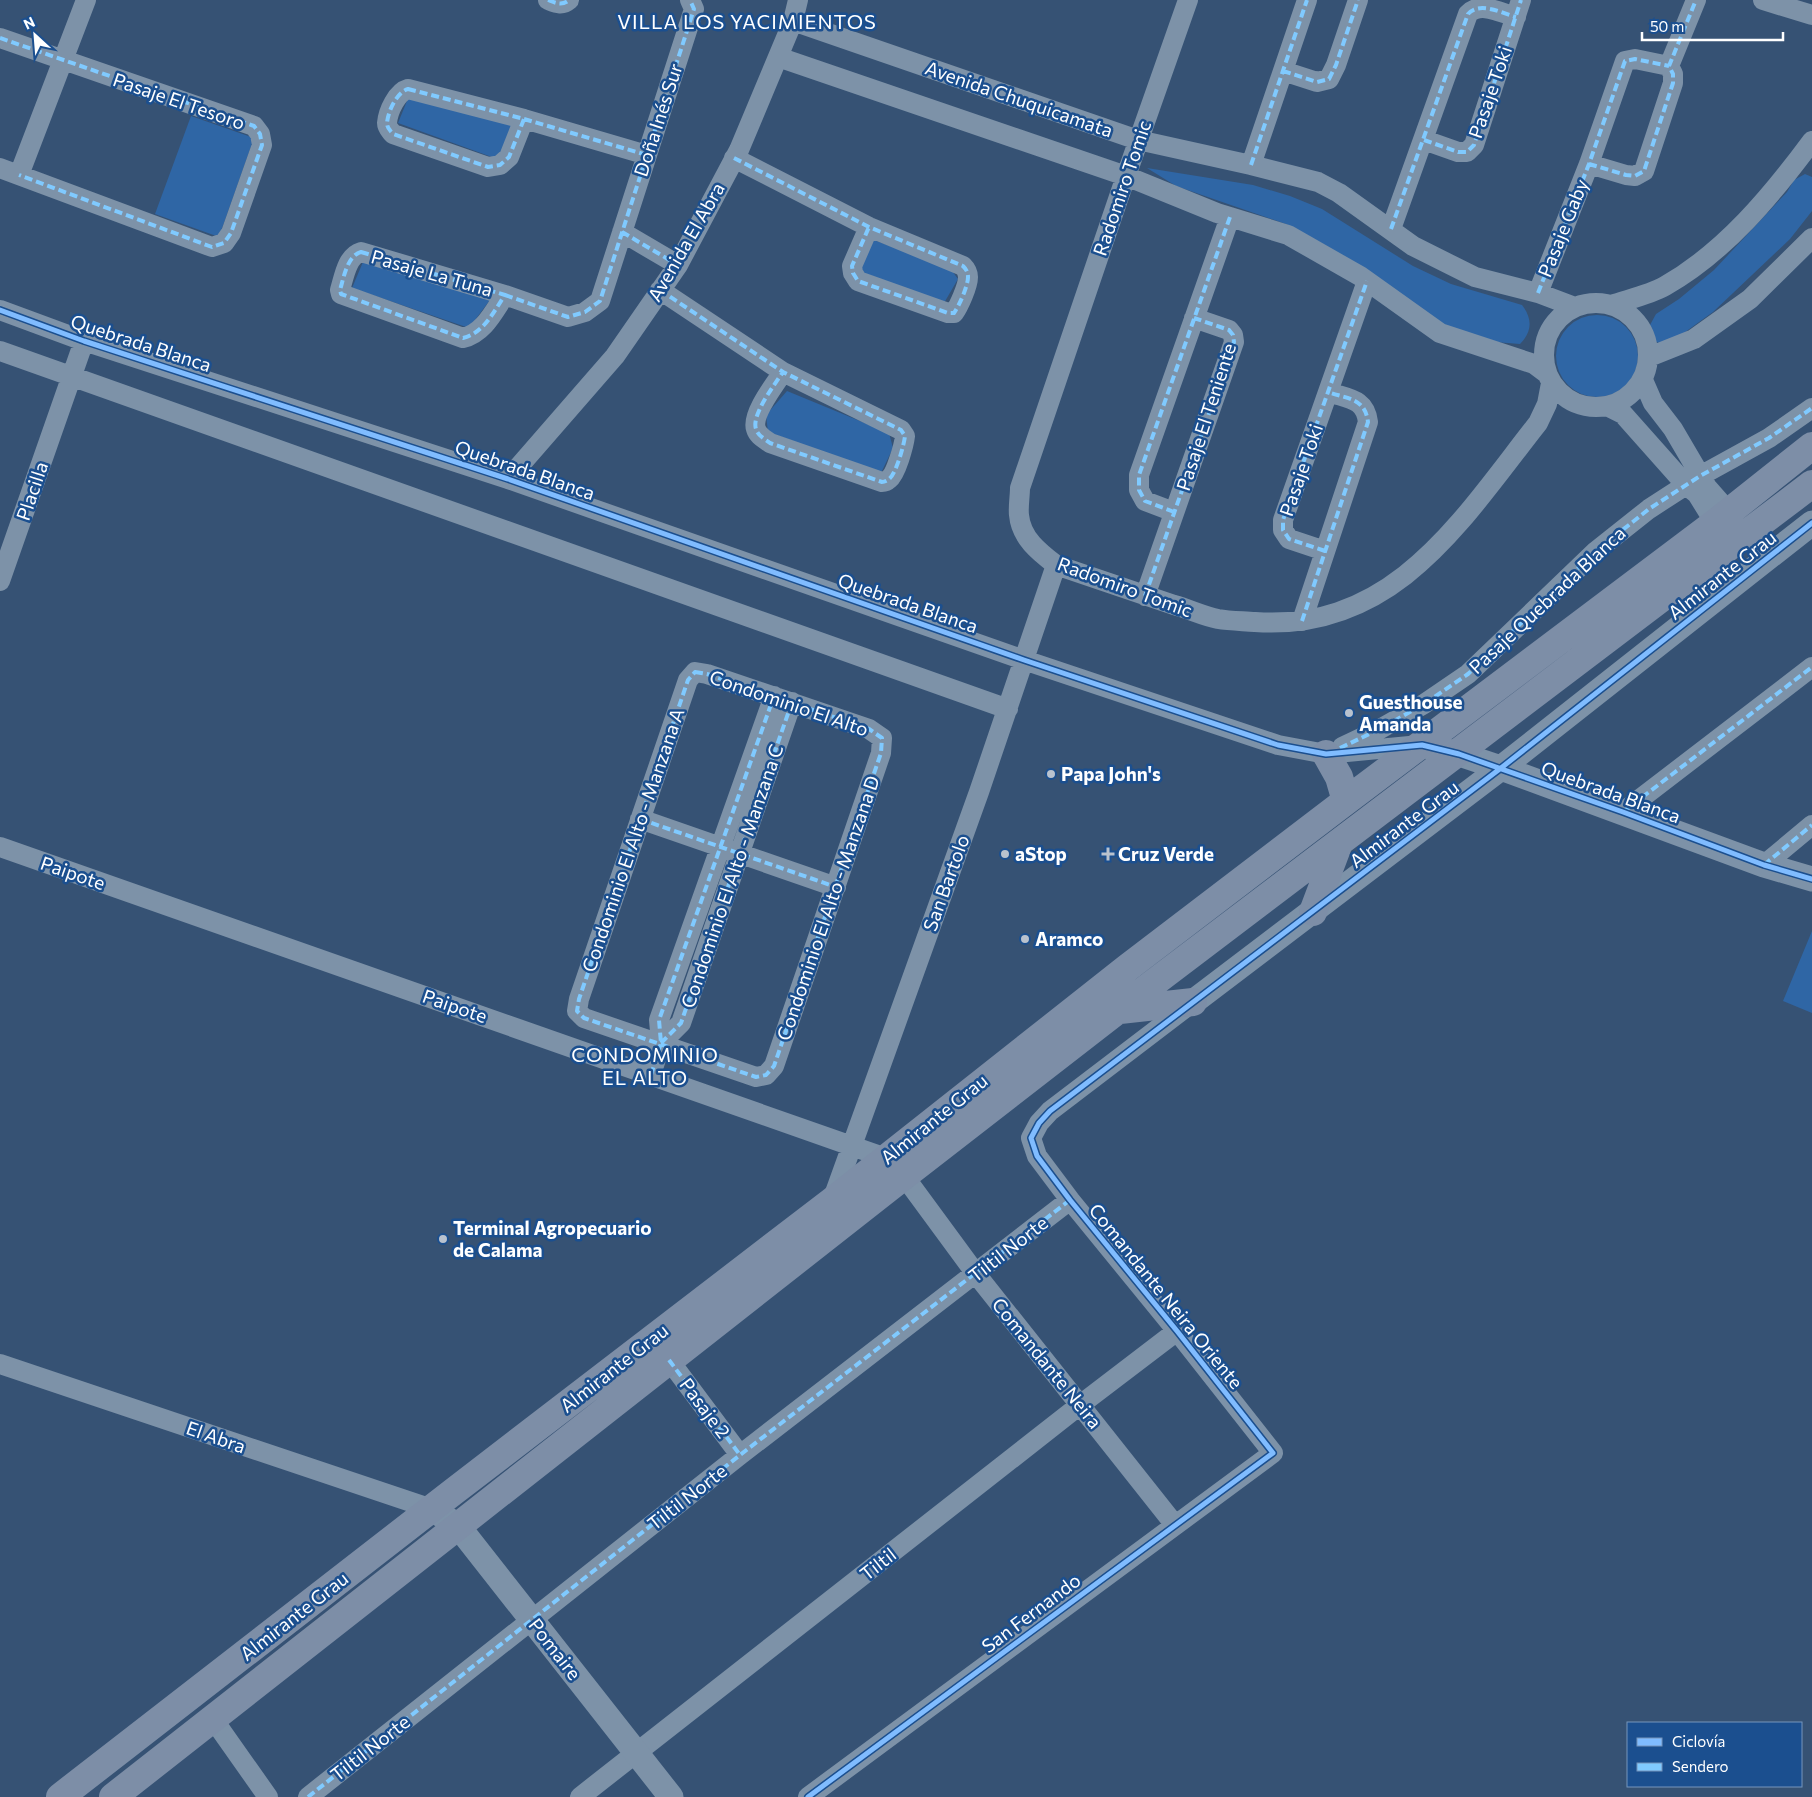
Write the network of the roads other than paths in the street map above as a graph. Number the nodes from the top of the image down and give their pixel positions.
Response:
1 (86, 0) edge
2 (548, 0) edge
3 (569, 0) edge
4 (798, 0) edge
5 (1188, 0) edge
6 (1307, 0) edge
7 (1358, 0) edge
8 (1696, 0) edge
9 (1763, 0) edge
10 (692, 4) edge
11 (1518, 8) edge
12 (1812, 15) edge
13 (793, 20) junction
14 (0, 38) edge
15 (778, 57) junction
16 (62, 61) junction
17 (1669, 66) junction
18 (1283, 71) junction
19 (524, 119) junction
20 (1138, 140) junction
21 (1424, 140) junction
22 (1812, 141) edge
23 (647, 155) junction
24 (734, 158) junction
25 (1589, 164) junction
26 (1251, 165) junction
27 (0, 168) edge
28 (19, 175) junction
29 (1126, 176) junction
30 (1230, 217) junction
31 (869, 227) junction
32 (1391, 229) junction
33 (622, 232) junction
34 (1812, 238) edge
35 (678, 265) junction
36 (1367, 280) junction
37 (660, 290) junction
38 (1538, 293) junction
39 (505, 295) junction
40 (600, 301) joint
41 (1611, 305) junction
42 (1575, 307) junction
43 (0, 310) edge
44 (1194, 318) junction
45 (84, 341) junction
46 (0, 350) edge
47 (1649, 357) junction
48 (783, 372) junction
49 (71, 375) junction
50 (1549, 378) junction
51 (1643, 380) junction
52 (1328, 392) junction
53 (1574, 403) junction
54 (1608, 406) junction
55 (1812, 408) edge
56 (1538, 423) junction
57 (1812, 446) edge
58 (508, 479) junction
59 (1693, 481) junction
60 (1812, 484) edge
61 (1799, 503) edge
62 (1174, 512) junction
63 (1722, 518) junction
64 (1812, 523) edge
65 (1325, 551) junction
66 (1056, 565) junction
67 (0, 581) edge
68 (1145, 596) junction
69 (1302, 621) junction
70 (1024, 660) junction
71 (1812, 667) edge
72 (695, 672) joint
73 (783, 699) junction
74 (1008, 709) junction
75 (882, 738) joint
76 (1422, 745) junction
77 (1326, 754) junction
78 (1459, 754) junction
79 (1501, 768) junction
80 (1346, 800) junction
81 (1623, 812) junction
82 (640, 819) junction
83 (1812, 825) edge
84 (1339, 843) junction
85 (0, 847) edge
86 (720, 847) junction
87 (740, 854) junction
88 (1764, 865) junction
89 (1812, 880) edge
90 (836, 887) junction
91 (1313, 912) junction
92 (1193, 1002) junction
93 (1118, 1010) junction
94 (661, 1044) junction
95 (651, 1075) junction
96 (852, 1145) junction
97 (1037, 1156) joint
98 (895, 1167) junction
99 (1070, 1200) junction
100 (832, 1201) junction
101 (976, 1274) junction
102 (1177, 1331) junction
103 (669, 1360) junction
104 (0, 1364) edge
105 (1080, 1405) junction
106 (1273, 1453) joint
107 (740, 1455) junction
108 (432, 1509) junction
109 (1175, 1524) junction
110 (458, 1526) junction
111 (532, 1620) junction
112 (213, 1719) junction
113 (636, 1753) junction
114 (60, 1797) edge
115 (113, 1797) edge
116 (268, 1797) edge
117 (308, 1797) edge
118 (580, 1797) edge
119 (671, 1797) edge
120 (808, 1797) edge

1 - 16 street
2 - 3 street
4 - 13 street, Avenida El Abra
5 - 20 street, Radomiro Tomic
6 - 18 street
7 - 18 street
8 - 17 street, Pasaje Gaby
9 - 12 street
10 - 23 street, Doña Inés Sur
11 - 21 street, Pasaje Toki
11 - 21 street, Pasaje Toki
13 - 15 street, Avenida El Abra
13 - 20 street, Avenida Chuquicamata
14 - 16 street, Pasaje El Tesoro
15 - 24 street, Avenida El Abra
15 - 29 street, Avenida Chuquicamata
16 - 28 street
16 - 28 street, Pasaje El Tesoro
17 - 25 street, Pasaje Gaby
17 - 25 street, Pasaje Gaby
18 - 26 street
19 - 19 street
19 - 23 street
20 - 26 street, Avenida Chuquicamata
20 - 29 street, Radomiro Tomic
21 - 32 street, Pasaje Toki
22 - 41 street, Avenida Chuquicamata
23 - 33 street, Doña Inés Sur
24 - 31 street
24 - 35 street, Avenida El Abra
25 - 38 street, Pasaje Gaby
26 - 32 street, Avenida Chuquicamata
27 - 28 street, Pasaje El Tesoro
29 - 30 street, Avenida Chuquicamata
29 - 66 street, Radomiro Tomic
30 - 36 street, Avenida Chuquicamata
30 - 44 street, Pasaje El Teniente
31 - 31 street
32 - 38 street, Avenida Chuquicamata
33 - 35 street
33 - 40 street, Doña Inés Sur
34 - 47 street
35 - 37 street, Avenida El Abra
36 - 50 street, Avenida Chuquicamata
36 - 52 street, Pasaje Toki
37 - 48 street
37 - 58 street, Avenida El Abra
38 - 42 street, Avenida Chuquicamata
39 - 39 street, Pasaje La Tuna
39 - 40 street, Pasaje La Tuna
41 - 42 street, Avenida Chuquicamata
41 - 47 street, Avenida Chuquicamata
42 - 50 street, Avenida Chuquicamata
43 - 45 street, Quebrada Blanca
44 - 62 street, Pasaje El Teniente
44 - 62 street, Pasaje El Teniente
45 - 49 street, Placilla
45 - 58 street, Quebrada Blanca
46 - 49 street
47 - 51 street, Avenida Chuquicamata
48 - 48 street
49 - 67 street, Placilla
49 - 74 street
50 - 53 street, Avenida Chuquicamata
50 - 56 street, Radomiro Tomic
51 - 54 street, Avenida Chuquicamata
51 - 59 street
52 - 65 street
52 - 65 street, Pasaje Toki
53 - 54 street, Avenida Chuquicamata
53 - 56 street, Radomiro Tomic
54 - 59 street
55 - 59 street, Pasaje Quebrada Blanca
56 - 69 street, Radomiro Tomic
57 - 63 main road, Almirante Grau
58 - 70 street, Quebrada Blanca
59 - 63 street
59 - 77 street, Pasaje Quebrada Blanca
60 - 61 main road, Almirante Grau
61 - 78 main road, Almirante Grau
62 - 68 street, Pasaje El Teniente
63 - 76 main road, Almirante Grau
64 - 79 street, Almirante Grau
65 - 69 street
66 - 68 street, Radomiro Tomic
66 - 70 street, San Bartolo
68 - 69 street, Radomiro Tomic
70 - 74 street, San Bartolo
70 - 77 street, Quebrada Blanca
71 - 81 street
72 - 73 street, Condominio El Alto
72 - 82 street, Condominio El Alto - Manzana A
73 - 75 street, Condominio El Alto
73 - 86 street
73 - 87 street, Condominio El Alto - Manzana C
74 - 96 street, San Bartolo
75 - 90 street, Condominio El Alto - Manzana D
76 - 77 street, Quebrada Blanca
76 - 78 street, Quebrada Blanca
76 - 80 main road, Almirante Grau
77 - 80 main road
78 - 79 street, Quebrada Blanca
78 - 84 main road, Almirante Grau
79 - 81 street, Quebrada Blanca
79 - 91 street, Almirante Grau
80 - 98 main road, Almirante Grau
81 - 88 street, Quebrada Blanca
82 - 86 street
82 - 94 street, Condominio El Alto - Manzana A
83 - 88 street
84 - 91 main road
84 - 93 main road, Almirante Grau
85 - 95 street, Paipote
86 - 87 street
86 - 94 street
87 - 90 street
87 - 94 street, Condominio El Alto - Manzana C
88 - 89 street, Quebrada Blanca
90 - 94 street, Condominio El Alto - Manzana D
91 - 92 street, Almirante Grau
92 - 93 main road
92 - 97 street, Almirante Grau
93 - 98 main road, Almirante Grau
94 - 95 street
95 - 96 street, Paipote
96 - 98 street, Paipote
96 - 100 street, San Bartolo
97 - 99 street, Comandante Neira Oriente
98 - 100 main road, Almirante Grau
98 - 101 street, Comandante Neira
98 - 103 main road, Almirante Grau
99 - 101 street, Tiltil Norte
99 - 102 street, Comandante Neira Oriente
100 - 108 main road, Almirante Grau
101 - 105 street, Comandante Neira
101 - 107 street, Tiltil Norte
102 - 105 street, Tiltil
102 - 106 street, Comandante Neira Oriente
103 - 107 street, Pasaje 2
103 - 110 main road, Almirante Grau
104 - 108 street, El Abra
105 - 109 street, Comandante Neira
105 - 113 street, Tiltil
106 - 109 street, San Fernando
107 - 111 street, Tiltil Norte
108 - 110 street, Pomaire
108 - 114 main road, Almirante Grau
109 - 120 street, San Fernando
110 - 111 street, Pomaire
110 - 112 main road, Almirante Grau
111 - 113 street, Pomaire
111 - 117 street, Tiltil Norte
112 - 115 main road, Almirante Grau
112 - 116 street
113 - 118 street, Tiltil
113 - 119 street, Pomaire

